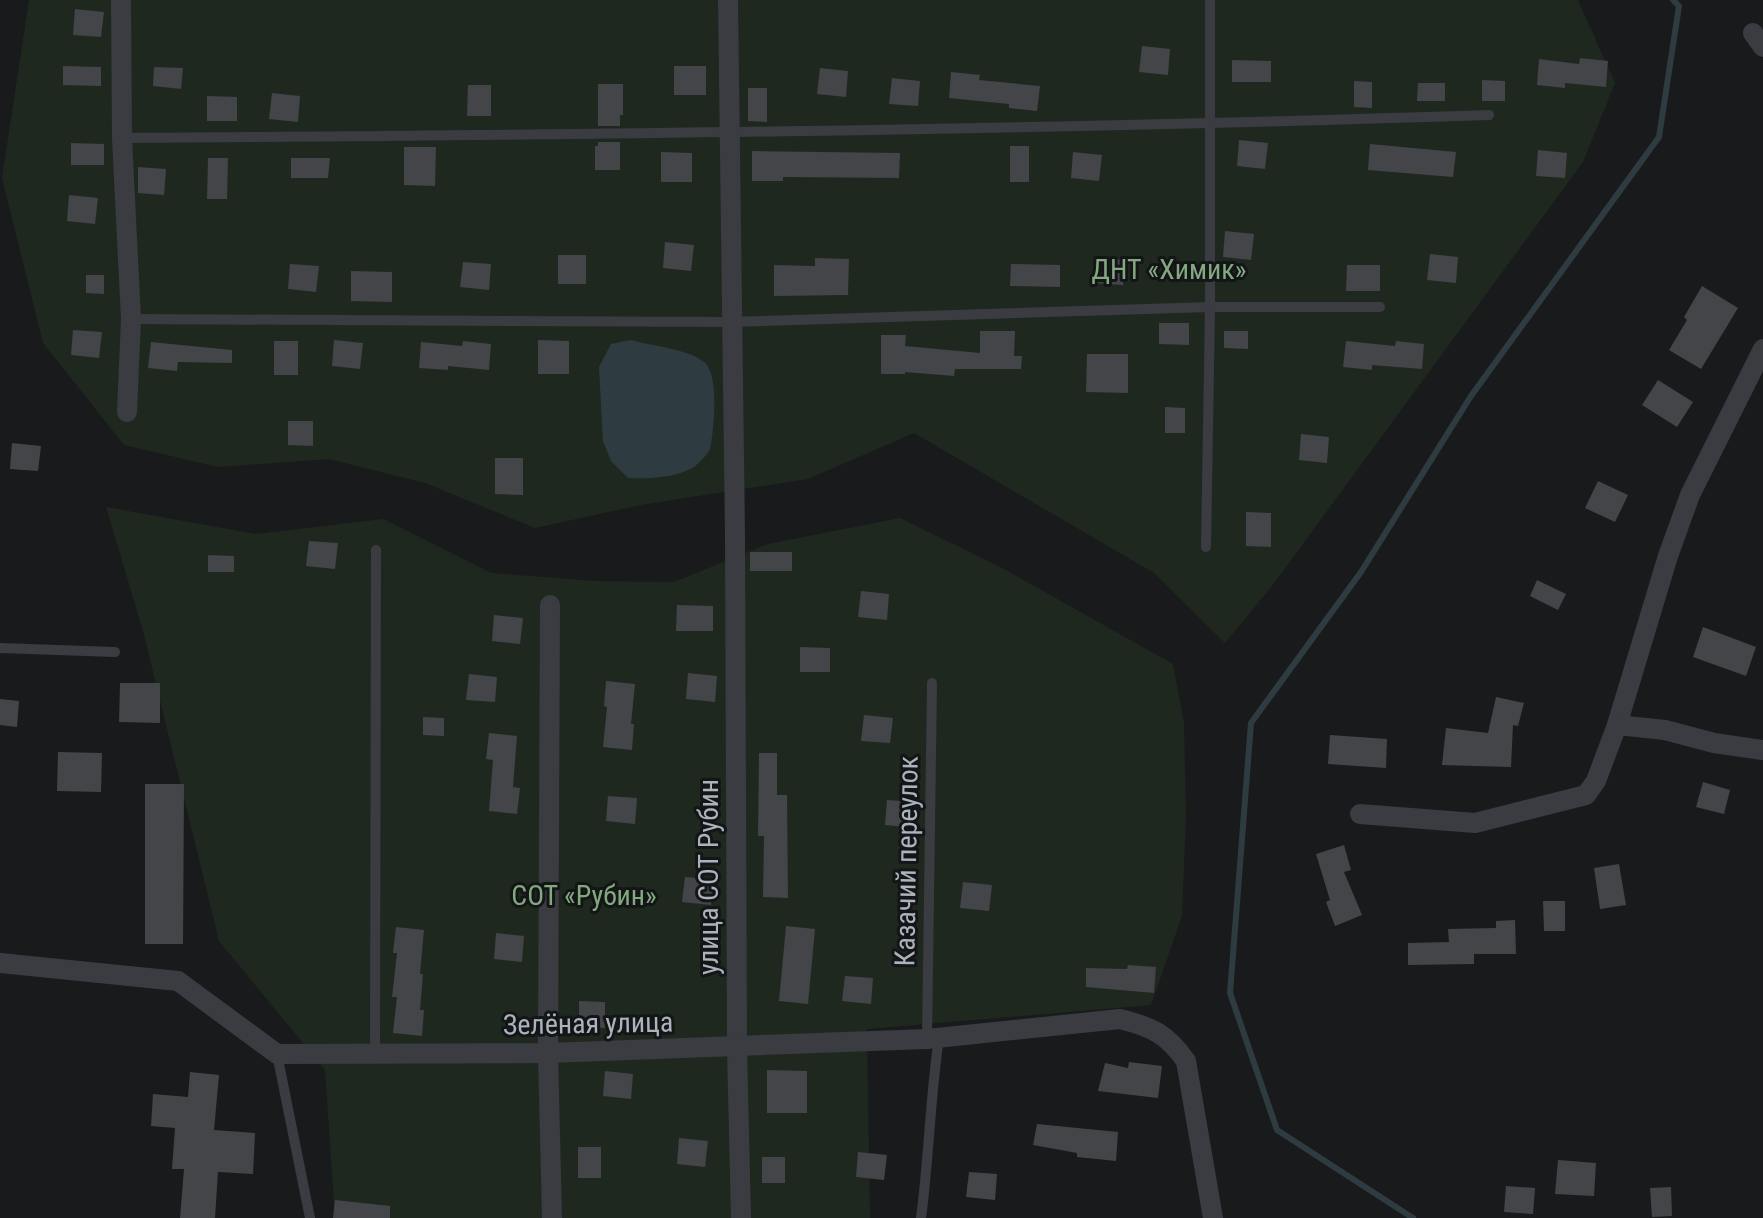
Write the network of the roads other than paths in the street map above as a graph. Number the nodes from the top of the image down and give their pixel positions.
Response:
1 (121, 0) edge
2 (728, 0) edge
3 (1210, 0) edge
4 (1489, 115) dead end
5 (1210, 124) junction
6 (731, 134) junction
7 (122, 138) junction
8 (1210, 307) junction
9 (1380, 307) dead end
10 (131, 319) junction
11 (730, 322) junction
12 (1763, 349) edge
13 (127, 412) dead end
14 (1206, 547) dead end
15 (376, 550) dead end
16 (550, 605) dead end
17 (0, 648) edge
18 (115, 652) dead end
19 (932, 683) dead end
20 (1617, 725) junction
21 (1763, 750) edge
22 (1360, 814) dead end
23 (0, 963) edge
24 (933, 1038) junction
25 (737, 1047) junction
26 (548, 1053) junction
27 (277, 1054) junction
28 (375, 1054) junction
29 (310, 1218) edge
30 (552, 1218) edge
31 (741, 1218) edge
32 (921, 1218) edge
33 (1213, 1218) edge

1 - 7 street
2 - 6 street, улица СОТ Рубин
3 - 5 lane
4 - 5 lane
5 - 6 lane
5 - 8 lane
6 - 7 lane
6 - 11 street, улица СОТ Рубин
7 - 10 street
8 - 9 lane
8 - 11 lane
8 - 14 lane
10 - 11 lane
10 - 13 street
11 - 25 street, улица СОТ Рубин
12 - 20 street
15 - 28 lane
16 - 26 street
17 - 18 lane
19 - 24 lane, Казачий переулок
20 - 21 street
20 - 22 street
23 - 27 street
24 - 25 street, Зелёная улица
24 - 32 lane, Казачий переулок
24 - 33 street, Зелёная улица
25 - 26 street, Зелёная улица
25 - 31 street, улица СОТ Рубин
26 - 28 street, Зелёная улица
26 - 30 street
27 - 28 street, Зелёная улица
27 - 29 lane

